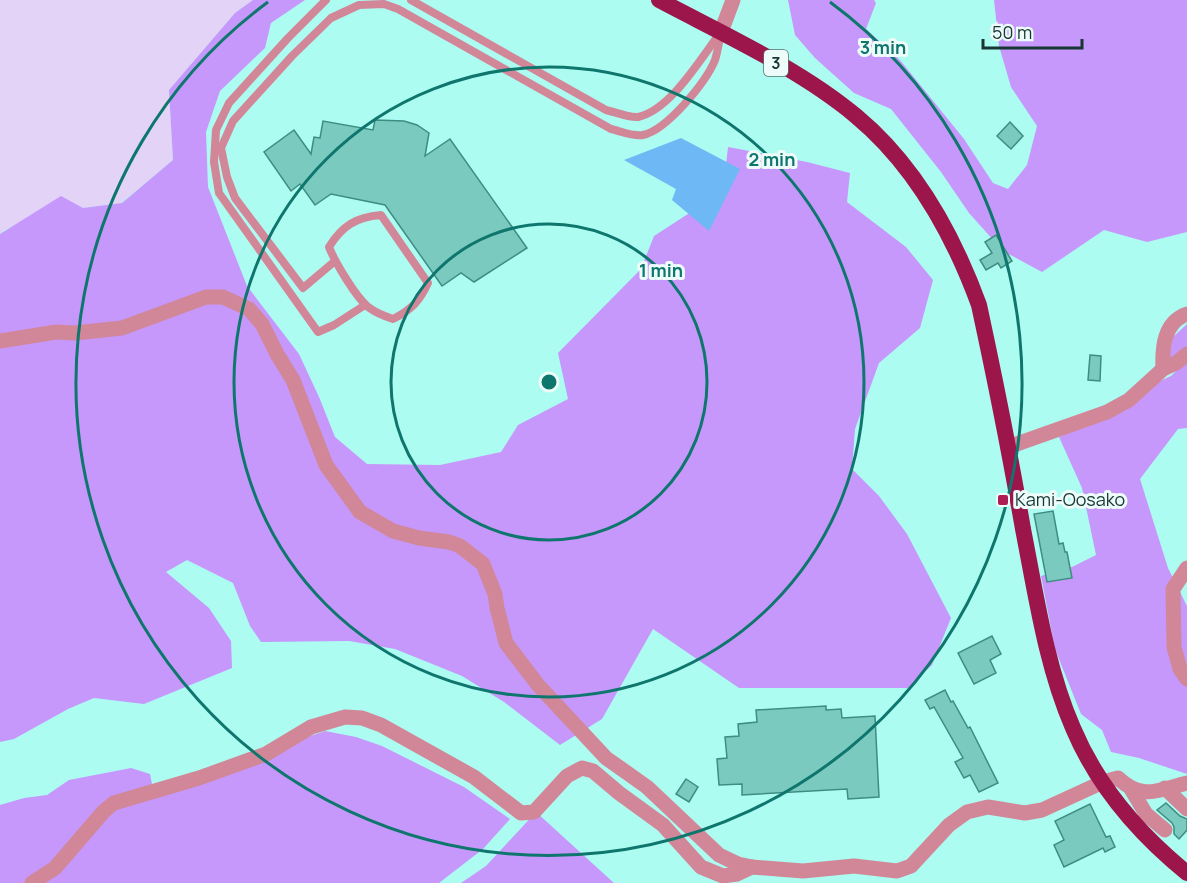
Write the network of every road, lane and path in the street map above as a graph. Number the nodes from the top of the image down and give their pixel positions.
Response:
1 (326, 0) edge
2 (411, 0) edge
3 (659, 0) edge
4 (733, 0) edge
5 (721, 32) junction
6 (334, 261) junction
7 (365, 305) junction
8 (1187, 314) edge
9 (0, 341) edge
10 (1187, 354) edge
11 (1163, 369) junction
12 (1008, 447) junction
13 (1187, 568) edge
14 (1187, 679) edge
15 (1103, 782) junction
16 (1187, 783) edge
17 (1165, 788) junction
18 (1131, 789) junction
19 (1187, 809) edge
20 (1166, 831) dead end
21 (752, 867) junction
22 (1187, 873) edge
23 (32, 883) edge

1 - 7 lane
2 - 5 lane
3 - 5 highway, 3
4 - 5 street
5 - 6 lane
5 - 12 highway, 3
6 - 7 lane
6 - 7 lane
8 - 11 street
9 - 21 street
10 - 11 street
11 - 12 street
12 - 15 highway, 3
13 - 14 street
15 - 18 street
15 - 21 street
15 - 22 highway, 3
16 - 17 street
17 - 18 street
17 - 19 street
18 - 20 street
21 - 23 street

